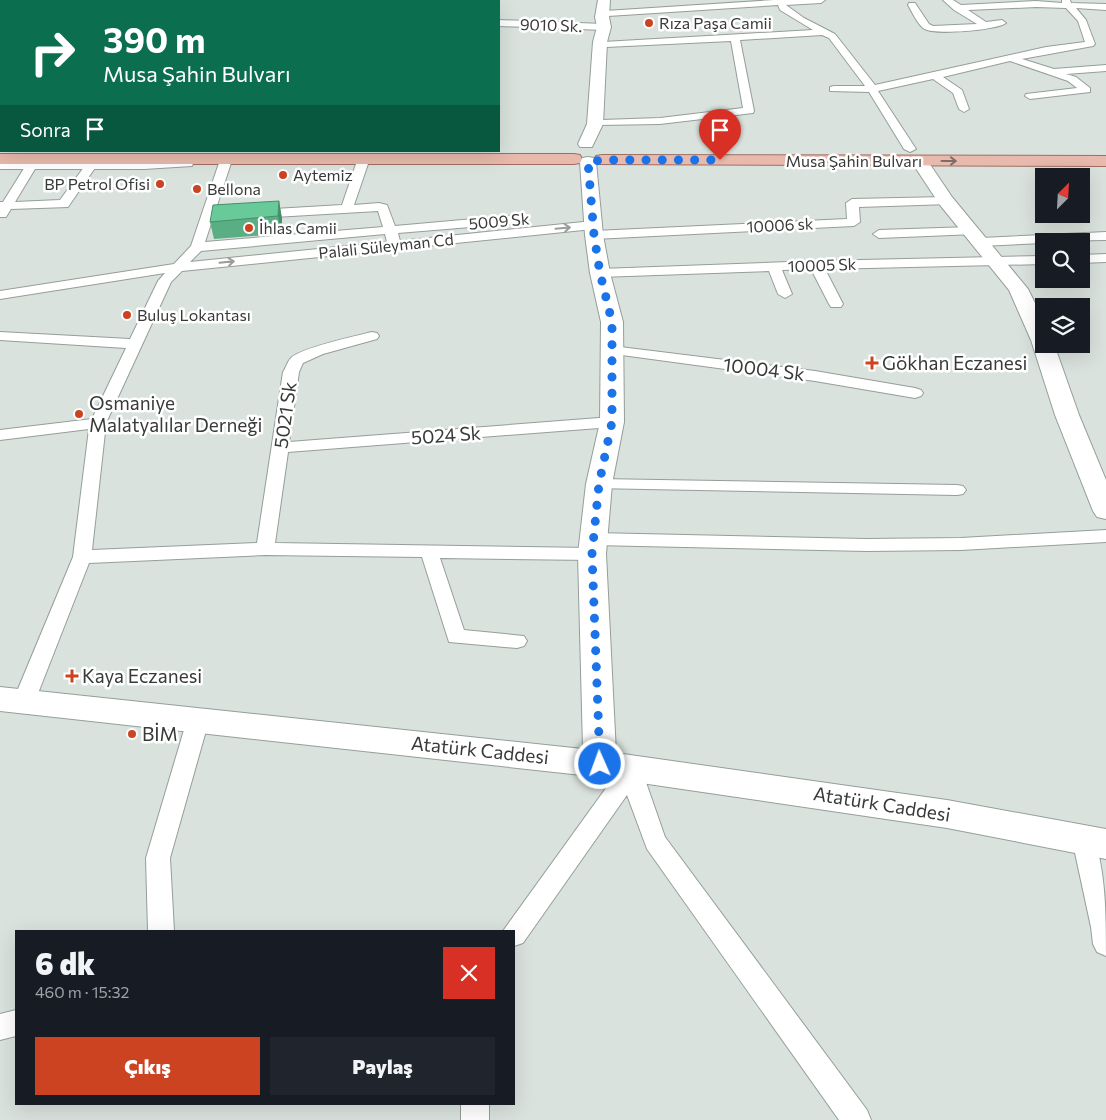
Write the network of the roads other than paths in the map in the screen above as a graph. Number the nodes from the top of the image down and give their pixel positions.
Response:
1 (821, 0) edge
2 (947, 0) edge
3 (780, 2) edge
4 (1067, 2) edge
5 (912, 5) dead end
6 (1106, 7) edge
7 (957, 8) junction
8 (606, 10) edge
9 (500, 23) edge
10 (1002, 24) dead end
11 (984, 25) junction
12 (828, 34) junction
13 (735, 38) junction
14 (606, 44) junction
15 (1013, 58) junction
16 (1106, 68) edge
17 (1053, 72) junction
18 (935, 76) junction
19 (834, 89) dead end
20 (872, 89) junction
21 (1030, 96) dead end
22 (964, 109) dead end
23 (602, 123) junction
24 (1106, 149) edge
25 (500, 150) edge
26 (589, 152) junction
27 (914, 155) junction
28 (364, 158) junction
29 (0, 159) edge
30 (219, 160) junction
31 (1106, 161) edge
32 (0, 164) edge
33 (32, 164) junction
34 (90, 165) junction
35 (946, 201) junction
36 (4, 205) edge
37 (347, 208) junction
38 (244, 215) edge
39 (225, 216) edge
40 (0, 217) edge
41 (206, 218) junction
42 (534, 218) dead end
43 (590, 222) junction
44 (390, 231) junction
45 (879, 234) dead end
46 (1106, 236) edge
47 (976, 237) junction
48 (395, 245) junction
49 (197, 247) junction
50 (1106, 258) edge
51 (1090, 259) edge
52 (995, 260) junction
53 (1035, 260) edge
54 (816, 265) junction
55 (179, 267) junction
56 (774, 267) junction
57 (600, 273) junction
58 (786, 294) dead end
59 (0, 295) edge
60 (836, 304) dead end
61 (0, 336) edge
62 (372, 336) dead end
63 (135, 344) junction
64 (612, 350) junction
65 (915, 393) dead end
66 (612, 422) junction
67 (98, 423) junction
68 (0, 435) edge
69 (281, 448) junction
70 (599, 484) junction
71 (957, 490) dead end
72 (1106, 511) edge
73 (1106, 536) edge
74 (593, 547) junction
75 (265, 549) junction
76 (429, 552) junction
77 (82, 556) junction
78 (517, 641) dead end
79 (12, 700) edge
80 (198, 720) junction
81 (620, 768) junction
82 (1095, 842) edge
83 (161, 930) edge
84 (515, 932) edge
85 (1106, 944) edge
86 (15, 1023) edge
87 (0, 1027) edge
88 (475, 1105) edge
89 (475, 1120) edge
90 (856, 1120) edge

1 - 3 street, 9010 Sk.
2 - 7 street
3 - 8 street, 9010 Sk.
3 - 12 street
4 - 6 street
4 - 7 street
4 - 15 street
5 - 11 street
7 - 11 street
8 - 9 street, 9010 Sk.
8 - 14 main road
8 - 26 main road
10 - 11 street
12 - 13 street
12 - 20 street
13 - 14 street
13 - 23 street
14 - 23 main road
15 - 17 street
15 - 18 street
16 - 17 street
17 - 21 street
18 - 20 street
18 - 22 street
19 - 20 street
20 - 27 street
23 - 26 main road
24 - 27 main road, Musa Şahin Bulvarı
25 - 26 main road, Musa Şahin Bulvarı
26 - 27 main road, Musa Şahin Bulvarı
26 - 28 main road, Musa Şahin Bulvarı
26 - 43 main road
27 -> 31 main road, Musa Şahin Bulvarı
27 - 35 main road
28 - 30 main road, Musa Şahin Bulvarı
28 - 37 street
29 - 30 main road, Musa Şahin Bulvarı
30 - 34 main road
30 - 41 street
32 - 33 main road
33 - 34 main road
33 - 36 street
34 - 36 street
35 - 43 street, 10006 sk
35 - 47 main road
36 - 40 street
37 - 38 street
37 - 44 street
39 - 41 street
41 - 49 street
42 - 44 street, 5009 Sk
48 -> 43 street, Palali Süleyman Cd
43 - 57 main road
44 - 48 street
44 - 49 street, 5009 Sk
45 - 47 street
46 - 47 street
47 - 52 main road
55 -> 48 street, Palali Süleyman Cd
49 - 55 street
50 - 51 street
52 - 53 street, 10005 Sk
52 - 54 street, 10005 Sk
52 - 72 main road
54 - 56 street, 10005 Sk
54 - 60 street
55 - 59 street, Palali Süleyman Cd
55 - 63 street
56 - 57 street, 10005 Sk
56 - 58 street
57 - 64 main road
61 - 63 street
62 - 69 street, 5021 Sk
63 - 67 street
64 - 65 street, 10004 Sk
64 - 66 main road
66 - 69 street, 5024 Sk
66 - 70 main road
67 - 68 street
67 - 77 street
69 - 75 street, 5021 Sk
70 - 71 street
70 - 74 main road
73 - 74 street
74 - 76 street
74 - 81 main road
75 - 76 street
75 - 77 street
76 - 78 street
77 - 79 street
79 - 80 main road, Atatürk Caddesi
80 - 81 main road, Atatürk Caddesi
80 - 83 street
81 - 82 main road, Atatürk Caddesi
81 - 84 street
81 - 90 street
82 - 85 street
86 - 87 street
88 - 89 street

